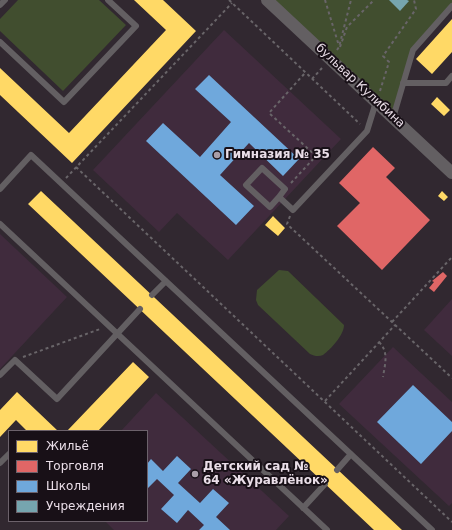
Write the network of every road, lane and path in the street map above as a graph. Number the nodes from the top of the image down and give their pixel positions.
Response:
1 (4, 0) edge
2 (108, 0) edge
3 (229, 0) edge
4 (267, 0) edge
5 (325, 0) edge
6 (351, 0) edge
7 (374, 0) edge
8 (414, 0) edge
9 (232, 3) junction
10 (0, 5) edge
11 (452, 6) edge
12 (0, 42) edge
13 (339, 47) junction
14 (330, 59) junction
15 (305, 73) junction
16 (452, 76) edge
17 (312, 79) junction
18 (403, 83) junction
19 (376, 102) junction
20 (393, 118) junction
21 (367, 131) junction
22 (76, 167) junction
23 (452, 173) edge
24 (61, 183) junction
25 (0, 189) edge
26 (285, 189) junction
27 (279, 197) junction
28 (293, 210) junction
29 (0, 224) edge
30 (452, 257) edge
31 (166, 281) junction
32 (152, 295) dead end
33 (140, 309) dead end
34 (392, 322) junction
35 (395, 325) junction
36 (109, 326) junction
37 (118, 334) junction
38 (379, 342) junction
39 (15, 360) junction
40 (0, 376) edge
41 (383, 376) dead end
42 (452, 378) edge
43 (325, 401) junction
44 (351, 454) junction
45 (8, 455) edge
46 (0, 463) edge
47 (338, 470) dead end
48 (325, 484) dead end
49 (303, 508) junction
50 (451, 520) edge
51 (327, 530) edge
52 (432, 530) edge

1 - 10 lane
2 - 12 lane
3 - 9 path
4 - 14 street, бульвар Кулибина
5 - 13 path
6 - 13 path
7 - 13 path
8 - 19 path
9 - 15 path
9 - 22 path
11 - 18 lane
13 - 14 path
14 - 17 path
14 - 19 street, бульвар Кулибина
15 - 17 path
15 - 26 path
16 - 18 lane
17 - 21 path
18 - 20 lane
19 - 20 street, бульвар Кулибина
19 - 21 lane
20 - 23 street, бульвар Кулибина
21 - 28 lane
22 - 24 path
22 - 43 path
24 - 25 lane
24 - 31 lane
26 - 27 lane
26 - 27 lane
27 - 28 lane
28 - 34 path
29 - 36 lane
30 - 34 path
31 - 32 lane
31 - 44 lane
33 - 37 lane
34 - 35 path
35 - 38 path
35 - 42 path
36 - 37 lane
36 - 39 path
37 - 39 lane
37 - 49 lane
38 - 41 path
38 - 43 path
39 - 40 lane
43 - 50 path
44 - 47 lane
44 - 52 lane
45 - 46 lane
48 - 49 lane
49 - 51 lane

